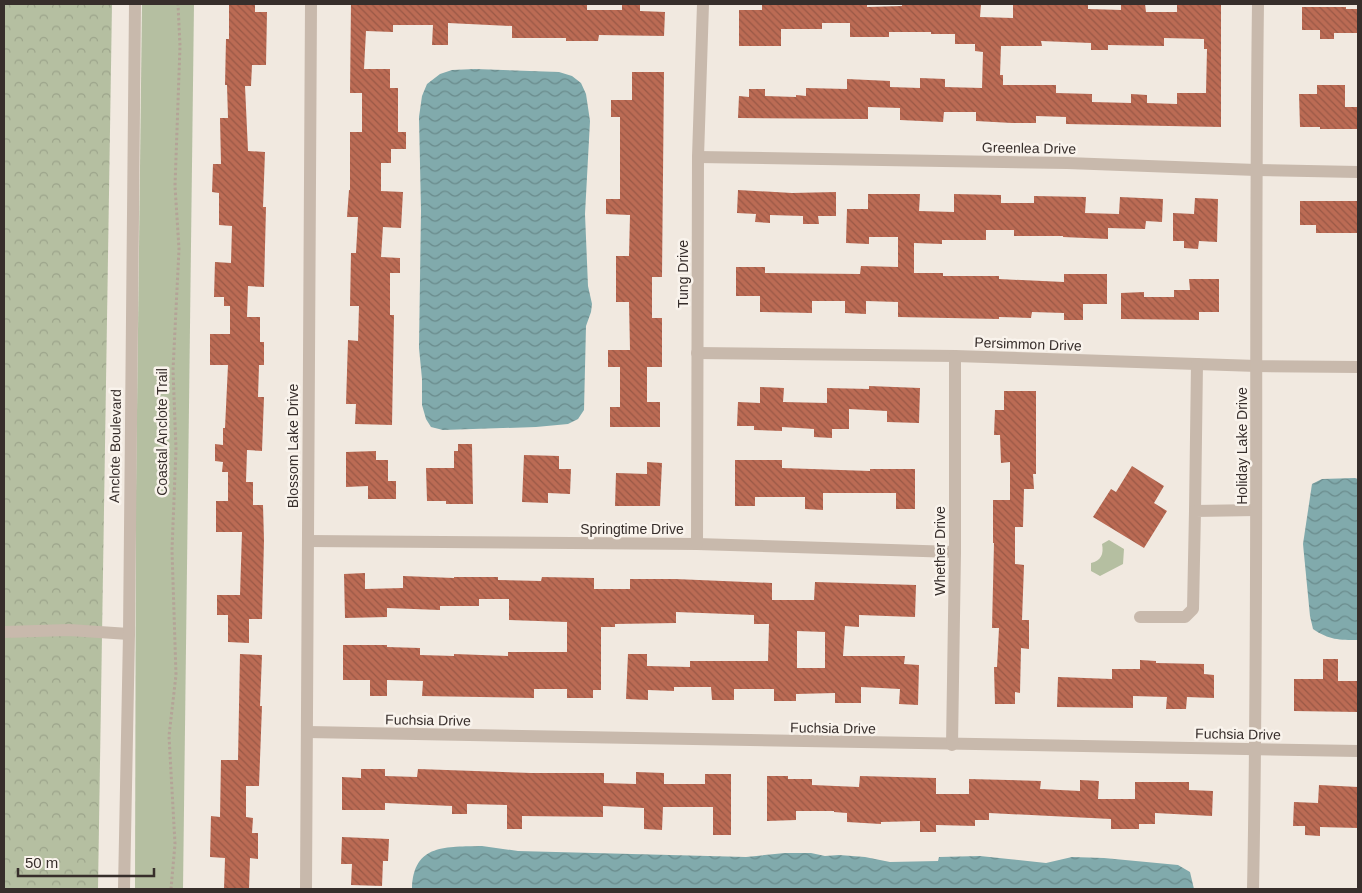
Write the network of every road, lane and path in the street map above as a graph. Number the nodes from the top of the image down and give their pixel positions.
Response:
1 (134, 4) edge
2 (178, 4) edge
3 (311, 4) edge
4 (702, 4) edge
5 (1258, 4) edge
6 (698, 157) junction
7 (1256, 170) junction
8 (1358, 172) edge
9 (697, 353) junction
10 (955, 356) junction
11 (1197, 364) junction
12 (1257, 366) junction
13 (1358, 367) edge
14 (1256, 510) junction
15 (1195, 511) junction
16 (308, 541) junction
17 (696, 544) junction
18 (955, 552) junction
19 (1140, 617) dead end
20 (4, 632) edge
21 (129, 634) junction
22 (307, 732) junction
23 (952, 745) junction
24 (1256, 749) junction
25 (1358, 751) edge
26 (124, 889) edge
27 (171, 889) edge
28 (306, 889) edge
29 (1253, 889) edge

1 - 21 street, Anclote Boulevard
2 - 27 path, Coastal Anclote Trail
3 - 16 street, Blossom Lake Drive
4 - 6 street, Tung Drive
5 - 7 street, Holiday Lake Drive
6 - 7 street, Greenlea Drive
6 - 9 street, Tung Drive
7 - 8 street, Greenlea Drive
7 - 12 street, Holiday Lake Drive
9 - 10 street, Persimmon Drive
9 - 17 street, Tung Drive
10 - 11 street, Persimmon Drive
10 - 18 street, Whether Drive
11 - 12 street, Persimmon Drive
11 - 15 street
12 - 13 street, Persimmon Drive
12 - 14 street, Holiday Lake Drive
14 - 15 street
14 - 24 street, Holiday Lake Drive
15 - 19 street
16 - 17 street, Springtime Drive
16 - 22 street, Blossom Lake Drive
17 - 18 street, Springtime Drive
18 - 23 street, Whether Drive
20 - 21 street
21 - 26 street, Anclote Boulevard
22 - 23 street, Fuchsia Drive
22 - 28 street, Blossom Lake Drive
23 - 24 street, Fuchsia Drive
24 - 25 street, Fuchsia Drive
24 - 29 street, Holiday Lake Drive

